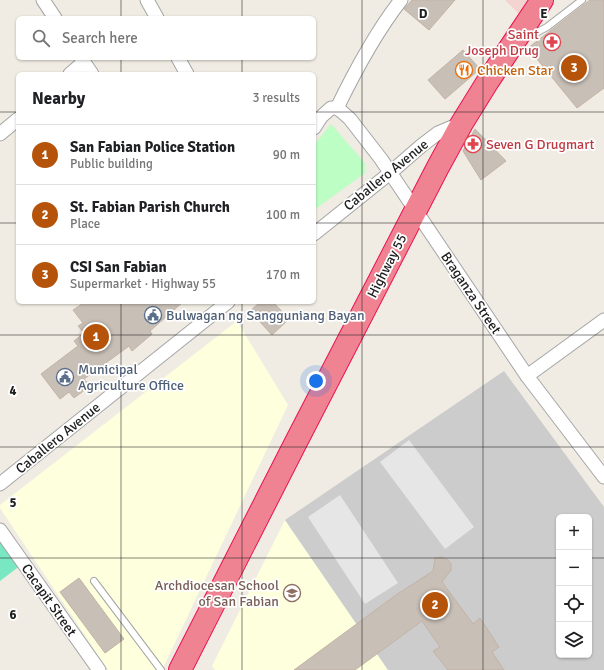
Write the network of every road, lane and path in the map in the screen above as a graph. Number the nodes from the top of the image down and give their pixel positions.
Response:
1 (43, 0) edge
2 (147, 0) edge
3 (401, 0) edge
4 (542, 0) edge
5 (582, 0) edge
6 (54, 16) edge
7 (156, 16) edge
8 (521, 32) junction
9 (83, 60) edge
10 (179, 60) edge
11 (72, 72) edge
12 (91, 72) edge
13 (185, 72) edge
14 (337, 108) junction
15 (16, 121) edge
16 (462, 123) junction
17 (316, 125) edge
18 (0, 134) edge
19 (390, 173) junction
20 (416, 211) junction
21 (316, 232) edge
22 (225, 304) edge
23 (604, 320) edge
24 (527, 376) junction
25 (604, 477) edge
26 (0, 484) edge
27 (0, 530) edge
28 (94, 581) dead end
29 (99, 670) edge
30 (161, 670) edge
31 (180, 670) edge

1 - 6 street
2 - 7 street
3 - 14 street
4 - 8 highway, Highway 55
5 - 8 lane
8 - 16 highway, Highway 55
9 - 11 street
9 - 12 street
10 - 13 street
14 - 17 street
14 - 19 street, Braganza Street
15 - 18 street
16 - 19 street, Caballero Avenue
16 - 20 highway, Highway 55
19 - 20 street, Braganza Street
19 - 21 street, Caballero Avenue
20 - 24 street, Braganza Street
20 - 31 highway, Highway 55
22 - 26 street, Caballero Avenue
23 - 24 street
24 - 25 street, Braganza Street
27 - 29 street, Cacapit Street
28 - 30 lane

